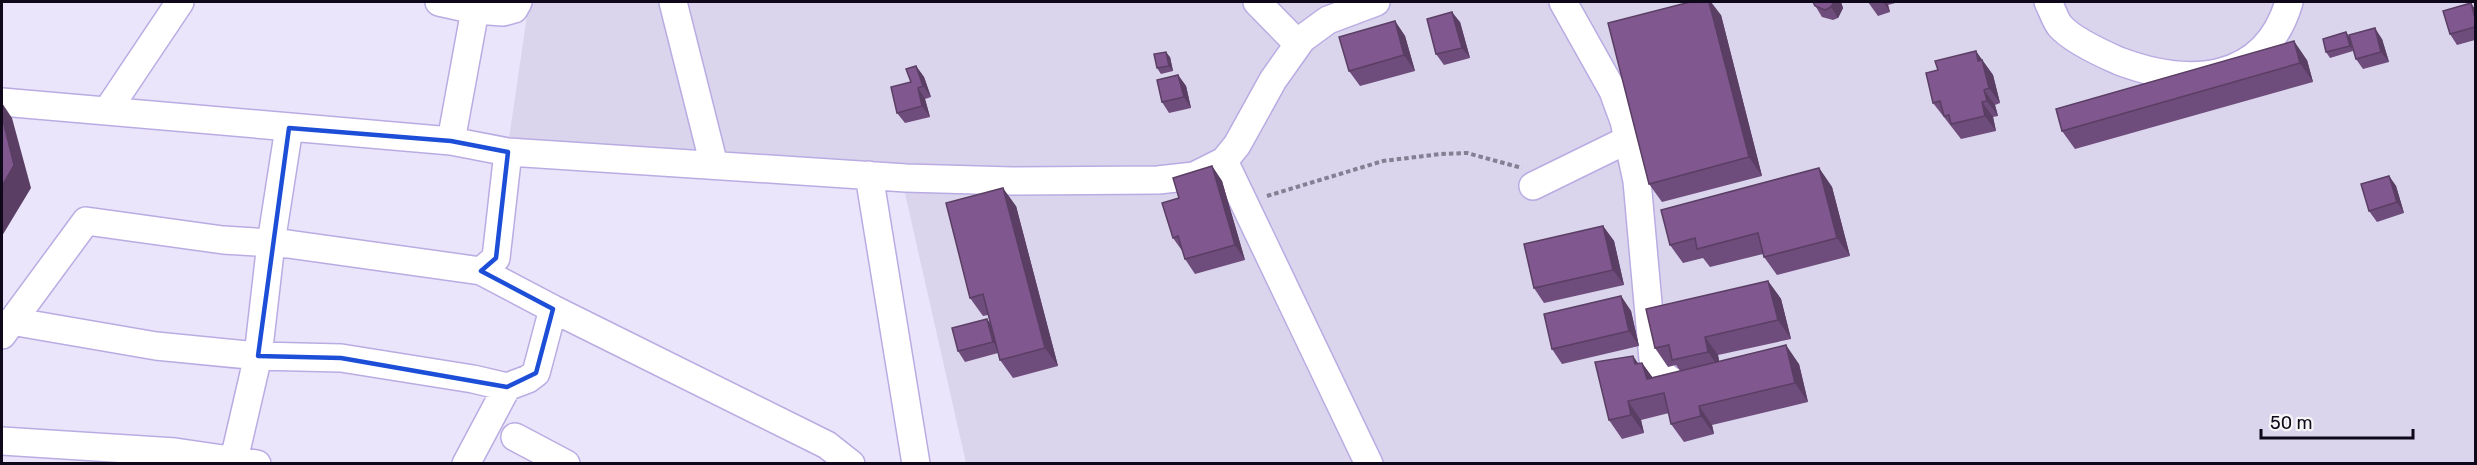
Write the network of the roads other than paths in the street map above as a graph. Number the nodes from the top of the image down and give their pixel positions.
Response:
1 (180, 2) edge
2 (438, 2) edge
3 (518, 2) edge
4 (673, 2) edge
5 (1257, 2) edge
6 (1376, 2) edge
7 (1563, 2) edge
8 (2048, 2) edge
9 (2289, 2) edge
10 (475, 10) junction
11 (1298, 44) junction
12 (2, 102) edge
13 (107, 111) junction
14 (289, 128) junction
15 (1629, 139) junction
16 (451, 141) junction
17 (508, 152) junction
18 (1224, 161) junction
19 (714, 165) junction
20 (869, 175) junction
21 (1542, 181) road end
22 (271, 243) junction
23 (481, 271) junction
24 (553, 309) junction
25 (6, 328) edge
26 (258, 356) junction
27 (1717, 376) edge
28 (507, 387) junction
29 (515, 437) dead end
30 (2, 441) edge
31 (241, 463) edge
32 (466, 464) edge
33 (566, 464) edge
34 (851, 464) edge
35 (916, 464) edge
36 (1369, 464) edge

1 - 13 street
2 - 10 street
3 - 10 street
4 - 19 street
5 - 11 street
6 - 11 street
7 - 15 street
8 - 9 street
10 - 16 street
11 - 18 street
12 - 13 street
13 - 14 street
14 - 16 street
14 - 22 street
15 - 21 street
15 - 27 street
16 - 17 street
17 - 19 street
17 - 23 street
18 - 20 street
18 - 36 street
19 - 20 street
20 - 35 street
22 - 23 street
22 - 25 street
22 - 26 street
23 - 24 street
24 - 28 street
24 - 34 street
25 - 26 street
26 - 28 street
26 - 31 street
28 - 32 street
29 - 33 street
30 - 31 street

